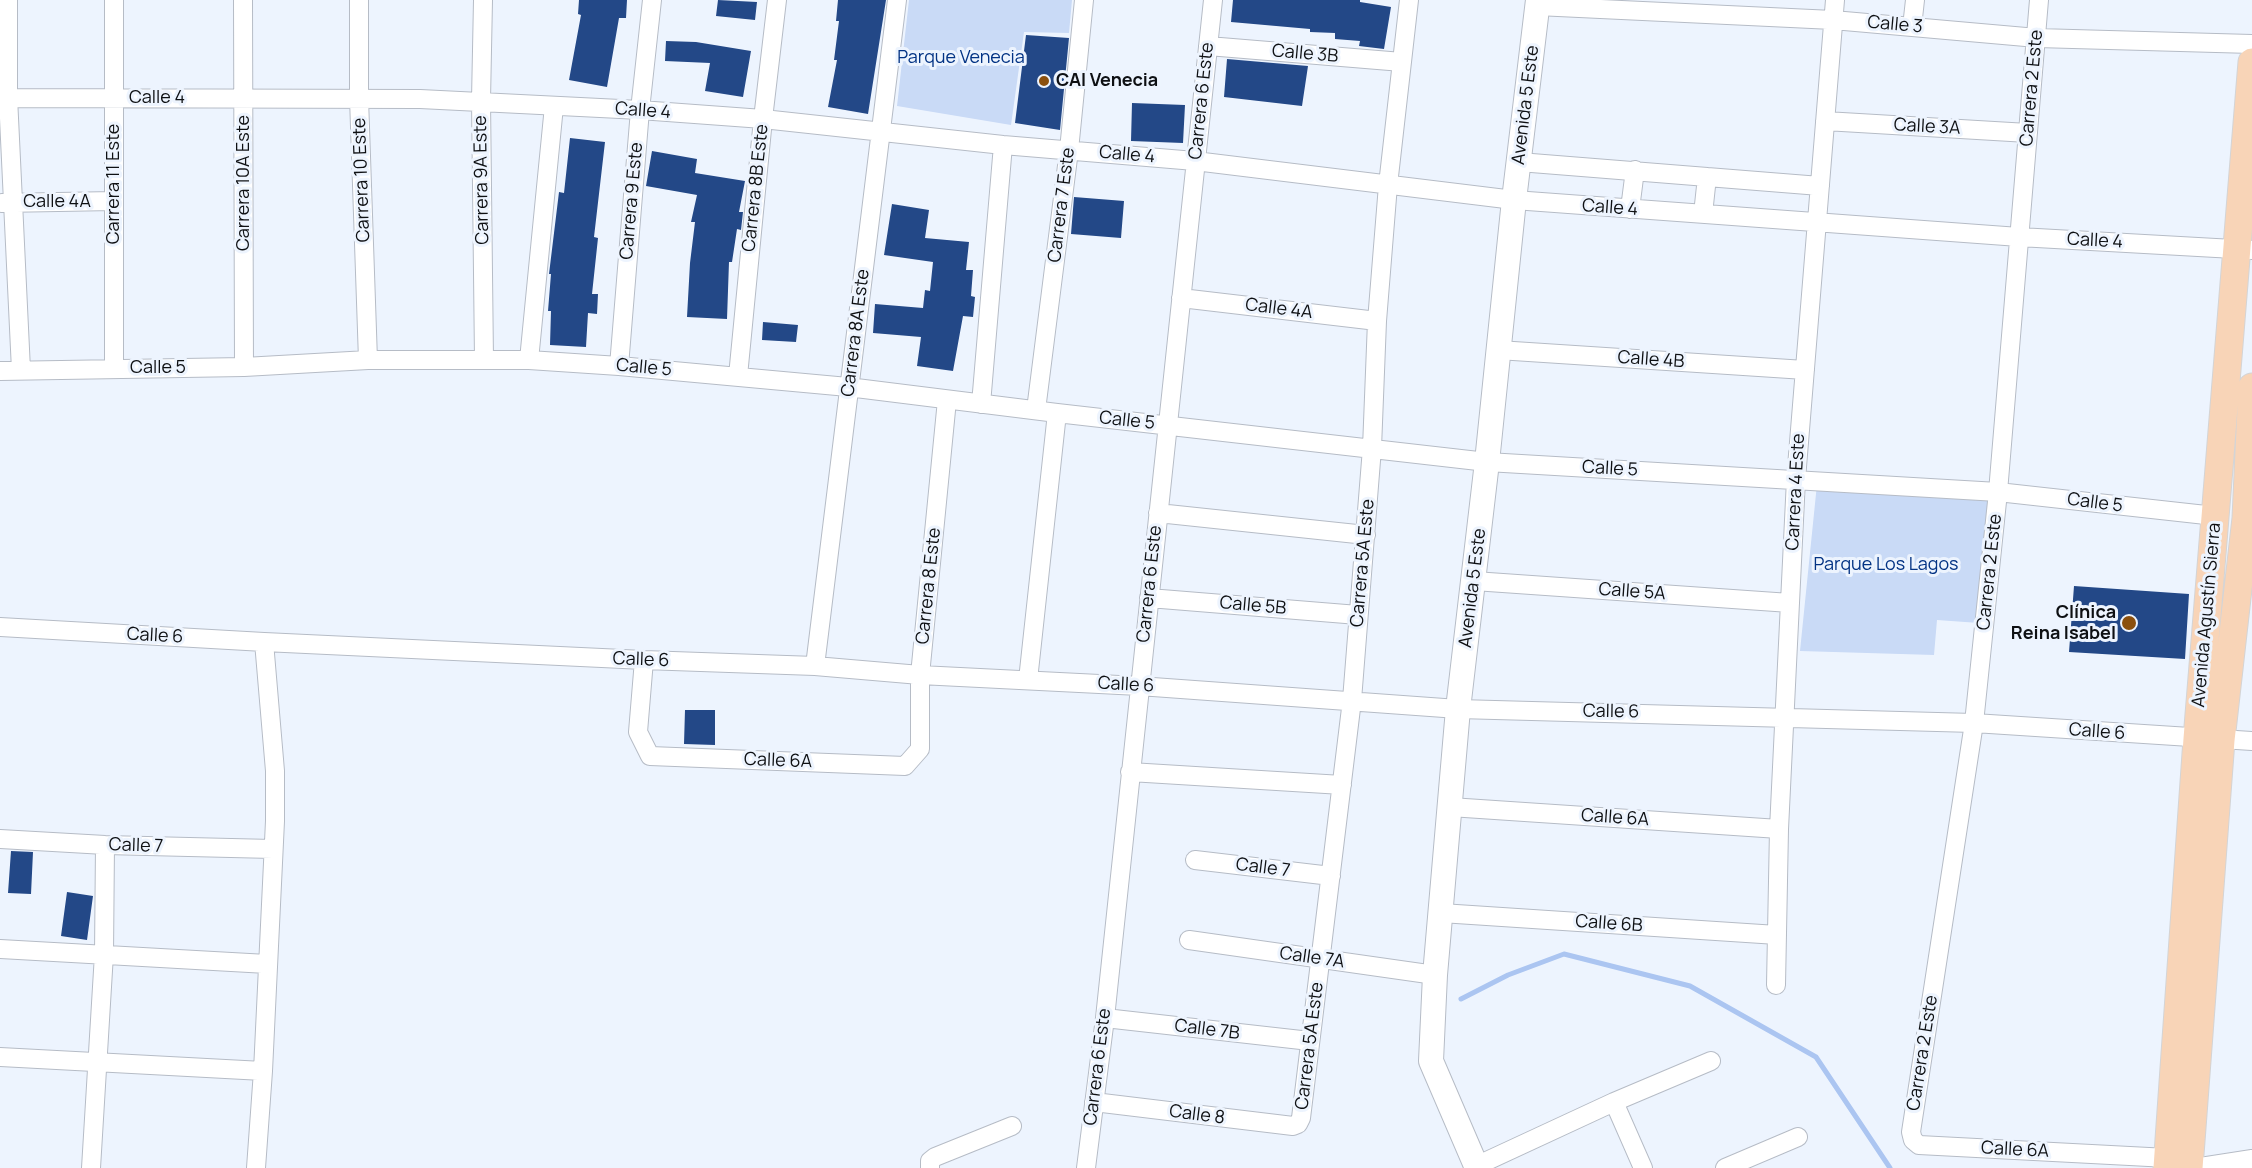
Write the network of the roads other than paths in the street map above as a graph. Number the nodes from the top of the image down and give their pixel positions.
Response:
1 (8, 0) edge
2 (114, 0) edge
3 (243, 0) edge
4 (359, 0) edge
5 (483, 0) edge
6 (652, 0) edge
7 (777, 0) edge
8 (897, 0) edge
9 (1084, 0) edge
10 (1213, 0) edge
11 (1409, 0) edge
12 (1835, 0) edge
13 (1915, 0) edge
14 (2039, 0) edge
15 (1537, 3) edge
16 (1833, 20) junction
17 (1912, 27) junction
18 (2037, 38) junction
19 (2252, 44) edge
20 (1209, 46) junction
21 (1402, 62) junction
22 (2252, 62) edge
23 (4, 98) edge
24 (244, 98) junction
25 (359, 98) junction
26 (115, 99) junction
27 (481, 100) junction
28 (554, 106) junction
29 (640, 111) junction
30 (763, 119) junction
31 (1825, 121) junction
32 (882, 133) junction
33 (2028, 133) junction
34 (1003, 145) junction
35 (1069, 150) junction
36 (1195, 161) junction
37 (1519, 162) junction
38 (1635, 170) junction
39 (1707, 177) junction
40 (1388, 185) junction
41 (1820, 186) junction
42 (114, 201) junction
43 (1514, 201) junction
44 (6, 203) edge
45 (1630, 209) junction
46 (1703, 214) junction
47 (1817, 223) junction
48 (2019, 237) junction
49 (2244, 249) edge
50 (1181, 298) junction
51 (1377, 321) junction
52 (1498, 350) junction
53 (369, 360) junction
54 (484, 360) junction
55 (529, 360) junction
56 (619, 366) junction
57 (244, 367) junction
58 (114, 368) junction
59 (21, 370) junction
60 (1804, 370) junction
61 (0, 371) edge
62 (738, 376) junction
63 (848, 387) junction
64 (2252, 387) edge
65 (947, 400) junction
66 (981, 404) junction
67 (1036, 410) junction
68 (1057, 413) junction
69 (1167, 425) junction
70 (1372, 448) junction
71 (1488, 462) junction
72 (1796, 479) junction
73 (1998, 492) junction
74 (1158, 513) junction
75 (2215, 516) junction
76 (2249, 518) edge
77 (1366, 535) junction
78 (1474, 581) junction
79 (1149, 598) junction
80 (1791, 603) junction
81 (1358, 615) junction
82 (0, 627) edge
83 (264, 642) junction
84 (644, 660) junction
85 (815, 666) junction
86 (920, 675) junction
87 (1028, 680) junction
88 (1139, 686) junction
89 (1352, 700) junction
90 (1458, 708) junction
91 (1785, 716) junction
92 (1974, 723) junction
93 (2209, 739) junction
94 (2252, 741) edge
95 (905, 766) joint
96 (1130, 772) junction
97 (1342, 785) junction
98 (1450, 807) junction
99 (1779, 829) junction
100 (0, 839) edge
101 (105, 845) junction
102 (273, 849) junction
103 (1195, 860) dead end
104 (1331, 876) junction
105 (1440, 913) junction
106 (1777, 935) junction
107 (1189, 940) dead end
108 (0, 949) edge
109 (104, 954) junction
110 (1321, 960) junction
111 (267, 964) junction
112 (1435, 975) junction
113 (1776, 986) dead end
114 (1105, 1018) junction
115 (1310, 1041) junction
116 (0, 1057) edge
117 (1711, 1061) dead end
118 (98, 1063) junction
119 (263, 1071) junction
120 (1094, 1102) junction
121 (1614, 1102) junction
122 (1298, 1124) joint
123 (1012, 1126) dead end
124 (1798, 1137) dead end
125 (1912, 1140) joint
126 (2252, 1159) edge
127 (930, 1165) edge
128 (2178, 1165) edge
129 (1476, 1167) edge
130 (91, 1168) edge
131 (256, 1168) edge
132 (1086, 1168) edge
133 (1643, 1168) edge
134 (1725, 1168) edge
135 (2194, 1168) edge

1 - 23 street
2 - 26 street, Carrera 11 Este
3 - 24 street, Carrera 10A Este
4 - 25 street, Carrera 10 Este
5 - 27 street, Carrera 9A Este
6 - 29 street, Carrera 9 Este
7 - 30 street, Carrera 8B Este
8 - 32 street, Carrera 8A Este
9 - 35 street, Carrera 7 Este
10 - 20 street, Carrera 6 Este
11 - 21 street, Carrera 5A Este
12 - 16 street, Carrera 4 Este
13 - 17 street
14 - 18 street, Carrera 2 Este
15 - 16 street, Calle 3
15 - 37 main road, Avenida 5 Este
16 - 17 street, Calle 3
16 - 31 street, Carrera 4 Este
17 - 18 street, Calle 3
18 - 19 street, Calle 3
18 - 33 street, Carrera 2 Este
20 - 21 street, Calle 3B
20 - 36 street, Carrera 6 Este
21 - 40 street, Carrera 5A Este
22 - 49 main road, Avenida Agustín Sierra
23 - 26 street, Calle 4
23 - 44 street
24 - 25 street, Calle 4
24 - 26 street, Calle 4
24 - 57 street, Carrera 10A Este
25 - 27 street, Calle 4
25 - 53 street, Carrera 10 Este
26 - 42 street, Carrera 11 Este
27 - 28 street, Calle 4
27 - 54 street, Carrera 9A Este
28 - 29 street, Calle 4
28 - 55 street
29 - 30 street, Calle 4
29 - 56 street, Carrera 9 Este
30 - 32 street, Calle 4
30 - 62 street, Carrera 8B Este
31 - 33 street, Calle 3A
31 - 41 street, Carrera 4 Este
32 - 34 street, Calle 4
32 - 63 street, Carrera 8A Este
33 - 48 street, Carrera 2 Este
34 - 35 street, Calle 4
34 - 66 street
35 - 36 street, Calle 4
35 - 67 street, Carrera 7 Este
36 - 40 street, Calle 4
36 - 50 street, Carrera 6 Este
37 - 38 street
37 - 43 main road, Avenida 5 Este
38 - 39 street
38 - 45 street
39 - 41 street
39 - 46 street
40 - 43 street, Calle 4
40 - 51 street, Carrera 5A Este
41 - 47 street, Carrera 4 Este
42 - 44 street, Calle 4A
42 - 58 street, Carrera 11 Este
43 - 45 street, Calle 4
43 - 52 main road, Avenida 5 Este
44 - 59 street
45 - 46 street, Calle 4
46 - 47 street, Calle 4
47 - 48 street, Calle 4
47 - 60 street, Carrera 4 Este
48 - 49 street, Calle 4
48 - 73 street, Carrera 2 Este
49 - 75 main road, Avenida Agustín Sierra
50 - 51 street, Calle 4A
50 - 69 street, Carrera 6 Este
51 - 70 street, Carrera 5A Este
52 - 60 street, Calle 4B
52 - 71 main road, Avenida 5 Este
53 - 54 street, Calle 5
53 - 57 street, Calle 5
54 - 55 street, Calle 5
55 - 56 street, Calle 5
56 - 62 street, Calle 5
57 - 58 street, Calle 5
58 - 59 street, Calle 5
59 - 61 street, Calle 5
60 - 72 street, Carrera 4 Este
62 - 63 street, Calle 5
63 - 65 street, Calle 5
63 - 85 street, Carrera 8A Este
64 - 76 main road, Avenida Agustín Sierra
65 - 66 street, Calle 5
65 - 86 street, Carrera 8 Este
66 - 67 street, Calle 5
67 - 68 street, Calle 5
68 - 69 street, Calle 5
68 - 87 street
69 - 70 street, Calle 5
69 - 74 street, Carrera 6 Este
70 - 71 street, Calle 5
70 - 77 street, Carrera 5A Este
71 - 72 street, Calle 5
71 - 78 main road, Avenida 5 Este
72 - 73 street, Calle 5
72 - 80 street, Carrera 4 Este
73 - 75 street, Calle 5
73 - 92 street, Carrera 2 Este
74 - 77 street
74 - 79 street, Carrera 6 Este
75 - 76 main road, Calle 5
75 - 93 main road, Avenida Agustín Sierra
76 - 93 main road, Avenida Agustín Sierra
77 - 81 street, Carrera 5A Este
78 - 80 street, Calle 5A
78 - 90 main road, Avenida 5 Este
79 - 81 street, Calle 5B
79 - 88 street, Carrera 6 Este
80 - 91 street, Carrera 4 Este
81 - 89 street, Carrera 5A Este
82 - 83 street, Calle 6
83 - 84 street, Calle 6
83 - 102 street
84 - 85 street, Calle 6
84 - 95 street, Calle 6A
85 - 86 street, Calle 6
86 - 87 street, Calle 6
86 - 95 street, Carrera 8 Este
87 - 88 street, Calle 6
88 - 89 street, Calle 6
88 - 96 street, Carrera 6 Este
89 - 90 street, Calle 6
89 - 97 street, Carrera 5A Este
90 - 91 street, Calle 6
90 - 98 main road, Avenida 5 Este
91 - 92 street, Calle 6
91 - 99 street, Carrera 4 Este
92 - 93 street, Calle 6
92 - 125 street, Carrera 2 Este
93 - 94 street, Calle 6
93 - 128 main road, Avenida Agustín Sierra
96 - 97 street
96 - 114 street, Carrera 6 Este
97 - 104 street, Carrera 5A Este
98 - 99 street, Calle 6A
98 - 105 main road, Avenida 5 Este
99 - 106 street, Carrera 4 Este
100 - 101 street, Calle 7
101 - 102 street, Calle 7
101 - 109 street
102 - 111 street
103 - 104 street, Calle 7
104 - 110 street, Carrera 5A Este
105 - 106 street, Calle 6B
105 - 112 main road, Avenida 5 Este
106 - 113 street, Carrera 4 Este
107 - 110 street, Calle 7A
108 - 109 street
109 - 111 street
109 - 118 street
110 - 112 street, Calle 7A
110 - 115 street, Carrera 5A Este
111 - 119 street
112 - 129 main road, Avenida 5 Este
114 - 115 street, Calle 7B
114 - 120 street, Carrera 6 Este
115 - 122 street, Carrera 5A Este
116 - 118 street
117 - 121 street
118 - 119 street
118 - 130 street
119 - 131 street
120 - 122 street, Calle 8
120 - 132 street, Carrera 6 Este
121 - 129 street
121 - 133 street
123 - 127 street
124 - 134 street
125 - 128 street, Calle 6A
126 - 135 street

